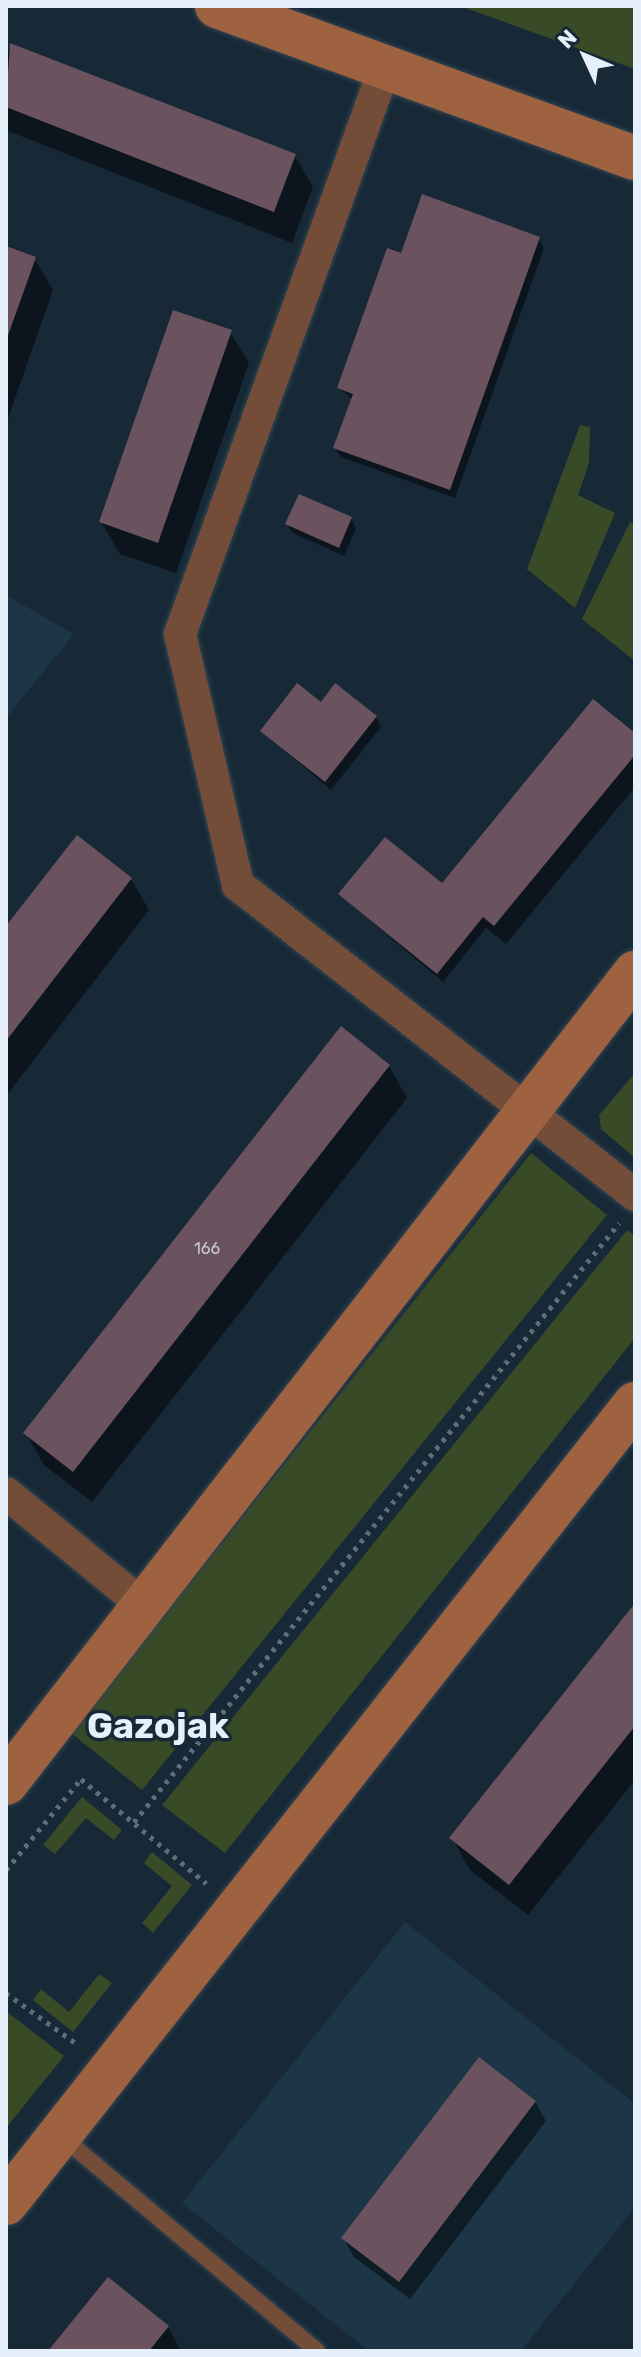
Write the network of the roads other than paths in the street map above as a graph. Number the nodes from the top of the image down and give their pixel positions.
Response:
1 (217, 6) edge
2 (385, 67) junction
3 (635, 158) edge
4 (635, 973) edge
5 (528, 1111) junction
6 (627, 1209) edge
7 (635, 1404) edge
8 (6, 1493) edge
9 (144, 1606) junction
10 (6, 1783) edge
11 (60, 2135) junction
12 (6, 2203) edge
13 (317, 2351) edge

1 - 2 street
2 - 3 street
2 - 5 street
4 - 5 street
5 - 6 street
5 - 9 street
7 - 11 street
8 - 9 street
9 - 10 street
11 - 12 street
11 - 13 lane

